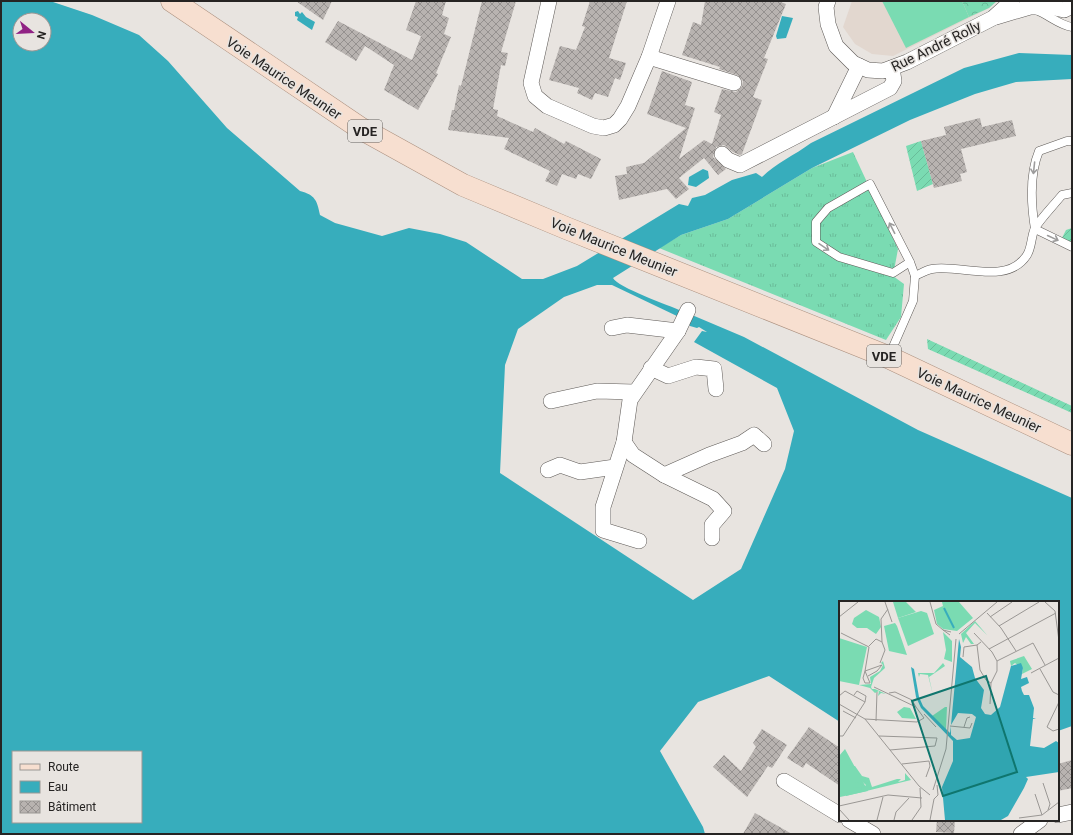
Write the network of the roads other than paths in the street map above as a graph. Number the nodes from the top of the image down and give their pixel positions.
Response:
1 (549, 1) edge
2 (668, 1) edge
3 (828, 1) edge
4 (1012, 1) edge
5 (173, 3) edge
6 (1072, 6) edge
7 (1030, 7) junction
8 (993, 18) junction
9 (1072, 27) edge
10 (649, 57) junction
11 (859, 66) junction
12 (892, 68) junction
13 (734, 83) dead end
14 (834, 117) junction
15 (1072, 141) edge
16 (722, 154) dead end
17 (1072, 193) edge
18 (1035, 229) junction
19 (1072, 247) edge
20 (910, 262) junction
21 (915, 276) junction
22 (688, 310) dead end
23 (612, 328) dead end
24 (678, 331) junction
25 (888, 357) junction
26 (651, 368) junction
27 (716, 389) dead end
28 (634, 392) junction
29 (551, 401) dead end
30 (624, 442) junction
31 (764, 444) dead end
32 (1072, 444) edge
33 (615, 467) junction
34 (548, 470) dead end
35 (664, 475) junction
36 (712, 538) dead end
37 (639, 541) dead end
38 (784, 781) dead end
39 (1072, 812) edge
40 (839, 813) edge
41 (1059, 815) edge
42 (851, 821) edge
43 (1039, 821) edge
44 (873, 834) edge
45 (1021, 834) edge

1 - 10 street
2 - 10 street
3 - 11 street, Rue André Rolly
4 - 8 street, Rue André Rolly
5 - 25 main road, Voie Maurice Meunier / VDE
6 - 7 street
7 - 8 street
7 - 9 lane
8 - 12 street, Rue André Rolly
10 - 13 street
11 - 12 street, Rue André Rolly
11 - 14 street
12 - 14 street
14 - 16 street
15 -> 18 lane
17 - 18 lane
18 -> 19 lane
18 - 21 lane
20 -> 20 lane
20 - 21 lane
21 - 25 lane
22 - 24 street
23 - 24 street
24 - 26 street
25 - 32 main road, Voie Maurice Meunier / VDE
26 - 27 street
26 - 28 street
28 - 29 street
28 - 30 street
30 - 33 street
30 - 35 street
31 - 35 street
33 - 34 street
33 - 37 street
35 - 36 street
38 - 40 street
39 - 41 street
42 - 44 street
43 - 45 street

